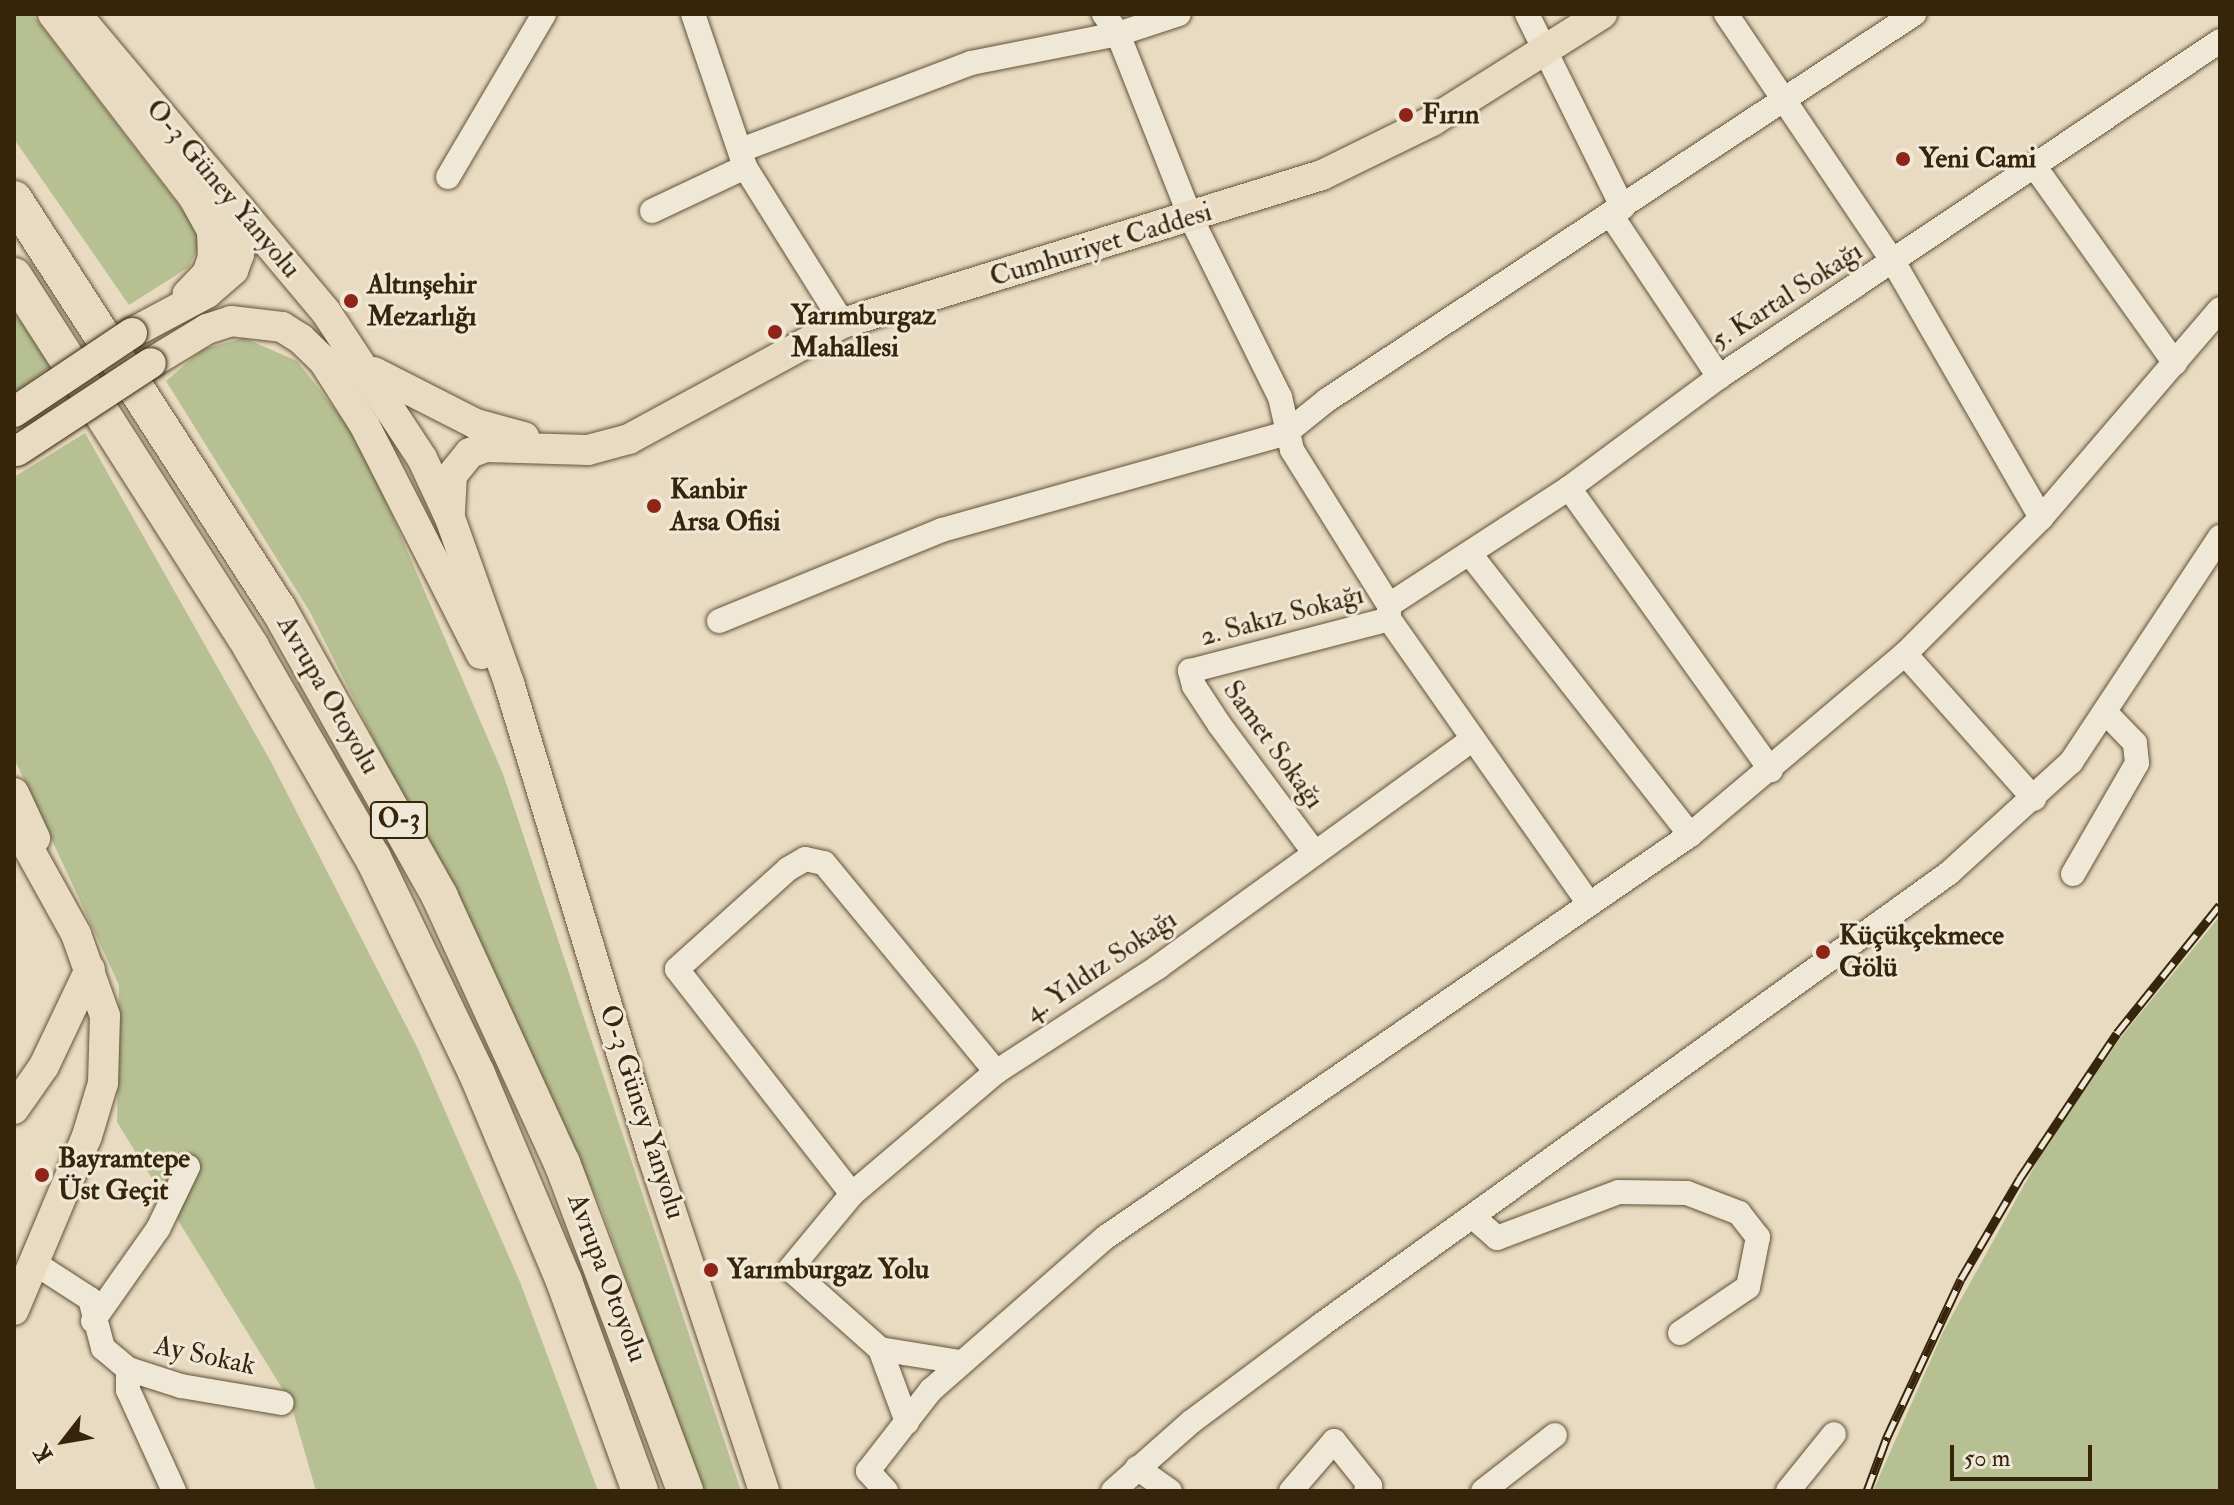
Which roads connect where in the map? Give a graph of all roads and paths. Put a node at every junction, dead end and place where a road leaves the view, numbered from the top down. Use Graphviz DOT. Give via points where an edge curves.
graph roads {
  1 [pos="53,14"];
  2 [pos="69,14"];
  3 [pos="76,14"];
  4 [pos="544,14"];
  5 [pos="693,14"];
  6 [pos="1104,14"];
  7 [pos="1179,14"];
  8 [pos="1527,14"];
  9 [pos="1602,14"];
  10 [pos="1726,14"];
  11 [pos="1914,14"];
  12 [pos="1118,34"];
  13 [pos="2220,41"];
  14 [pos="1548,52"];
  15 [pos="1784,103"];
  16 [pos="743,158"];
  17 [pos="2035,167"];
  18 [pos="448,177"];
  19 [pos="14,199"];
  20 [pos="652,211"];
  21 [pos="1617,212"];
  22 [pos="1191,218"];
  23 [pos="1894,263"];
  24 [pos="14,276"];
  25 [pos="172,309"];
  26 [pos="2220,309"];
  27 [pos="843,323"];
  28 [pos="2175,363"];
  29 [pos="367,367"];
  30 [pos="1719,377"];
  31 [pos="14,412"];
  32 [pos="1286,433"];
  33 [pos="588,450"];
  34 [pos="16,452"];
  35 [pos="1569,488"];
  36 [pos="450,518"];
  37 [pos="2041,518"];
  38 [pos="2220,537"];
  39 [pos="1470,554"];
  40 [pos="1389,612"];
  41 [pos="719,621"];
  42 [pos="1905,654"];
  43 [pos="1190,671"];
  44 [pos="2107,714"];
  45 [pos="525,732"];
  46 [pos="1470,741"];
  47 [pos="1771,770"];
  48 [pos="14,793"];
  49 [pos="2034,799"];
  50 [pos="14,822"];
  51 [pos="1690,835"];
  52 [pos="1314,852"];
  53 [pos="2073,874"];
  54 [pos="1588,902"];
  55 [pos="76,934"];
  56 [pos="90,969"];
  57 [pos="104,1042"];
  58 [pos="44,1066"];
  59 [pos="996,1072"];
  60 [pos="14,1109"];
  61 [pos="188,1167"];
  62 [pos="852,1194"];
  63 [pos="1473,1217"];
  64 [pos="36,1264"];
  65 [pos="14,1310"];
  66 [pos="93,1321"];
  67 [pos="1680,1333"];
  68 [pos="880,1349"];
  69 [pos="960,1362"];
  70 [pos="128,1369"];
  71 [pos="282,1403"];
  72 [pos="907,1422"];
  73 [pos="1834,1434"];
  74 [pos="1555,1435"];
  75 [pos="1137,1468"];
  76 [pos="174,1491"];
  77 [pos="640,1491"];
  78 [pos="685,1491"];
  79 [pos="764,1491"];
  80 [pos="886,1491"];
  81 [pos="1113,1491"];
  82 [pos="1170,1491"];
  83 [pos="1291,1491"];
  84 [pos="1366,1491"];
  85 [pos="1483,1491"];
  86 [pos="1788,1491"];
  1 -- 25 [label="main road" via="194,198 212,230 213,257 207,274"];
  2 -- 25 [label="main road" via="210,190 236,233 239,254 233,270 207,293"];
  3 -- 29 [label="main road, O-3 Güney Yanyolu"];
  4 -- 18 [label="street"];
  5 -- 16 [label="street"];
  6 -- 12 [label="street"];
  7 -- 12 [label="street"];
  8 -- 14 [label="street"];
  9 -- 14 [label="main road, Cumhuriyet Caddesi"];
  10 -- 15 [label="street"];
  11 -- 15 [label="street"];
  12 -- 16 [label="street" via="971,63"];
  12 -- 22 [label="street"];
  13 -- 17 [label="street, 5. Kartal Sokağı"];
  14 -- 21 [label="street"];
  14 -- 22 [label="main road, Cumhuriyet Caddesi" via="1432,121 1322,175"];
  15 -- 21 [label="street"];
  15 -- 23 [label="street"];
  16 -- 20 [label="street"];
  16 -- 27 [label="street"];
  17 -- 23 [label="street, 5. Kartal Sokağı"];
  17 -- 28 [label="street"];
  19 -- 78 [label="highway, Avrupa Otoyolu / O-3" via="278,608 440,897 562,1163"];
  21 -- 30 [label="street"];
  21 -- 32 [label="street" via="1327,400"];
  22 -- 27 [label="main road, Cumhuriyet Caddesi"];
  22 -- 32 [label="street" via="1280,397"];
  23 -- 30 [label="street, 5. Kartal Sokağı"];
  23 -- 37 [label="street"];
  24 -- 77 [label="highway, Avrupa Otoyolu / O-3" via="228,610 373,858 477,1074 558,1266"];
  25 -- 31 [label="main road, bridge"];
  26 -- 28 [label="street"];
  27 -- 33 [label="main road, Cumhuriyet Caddesi" via="666,421"];
  28 -- 37 [label="street"];
  29 -- 33 [label="main road" via="476,424"];
  29 -- 36 [label="main road" via="422,458"];
  30 -- 35 [label="street, 5. Kartal Sokağı"];
  32 -- 40 [label="street"];
  32 -- 41 [label="street" via="942,530"];
  33 -- 36 [label="main road, Cumhuriyet Caddesi" via="486,447 470,453 452,475"];
  34 -- 45 [label="main road, bridge" via="207,329 254,321 282,327 323,360 365,426"];
  35 -- 39 [label="street, 5. Kartal Sokağı"];
  35 -- 47 [label="street"];
  36 -- 45 [label="main road"];
  37 -- 42 [label="street"];
  38 -- 44 [label="street"];
  39 -- 40 [label="street, 5. Kartal Sokağı"];
  39 -- 51 [label="street"];
  40 -- 43 [label="street, 2. Sakız Sokağı"];
  40 -- 46 [label="street"];
  42 -- 47 [label="street"];
  42 -- 49 [label="street"];
  43 -- 52 [label="street, Samet Sokağı" via="1219,724"];
  44 -- 49 [label="street"];
  44 -- 53 [label="street" via="2135,743 2137,763"];
  45 -- 79 [label="main road, O-3 Güney Yanyolu" via="653,1157"];
  46 -- 52 [label="street, 4. Yıldız Sokağı"];
  46 -- 54 [label="street"];
  47 -- 51 [label="street"];
  48 -- 55 [label="main road"];
  49 -- 63 [label="street" via="1949,873"];
  50 -- 55 [label="main road"];
  51 -- 54 [label="street"];
  52 -- 59 [label="street, 4. Yıldız Sokağı" via="1158,967"];
  54 -- 69 [label="street" via="1106,1237"];
  55 -- 56 [label="main road"];
  56 -- 57 [label="main road" via="105,1016"];
  56 -- 58 [label="main road"];
  57 -- 58 [label="main road" via="70,1050"];
  57 -- 64 [label="main road" via="103,1083 87,1136"];
  58 -- 60 [label="main road"];
  59 -- 62 [label="street, 4. Yıldız Sokağı"];
  59 -- 62 [label="street" via="824,863 805,859 788,869 677,969"];
  61 -- 66 [label="street" via="158,1229"];
  62 -- 68 [label="street, 4. Yıldız Sokağı" via="790,1269"];
  63 -- 67 [label="street" via="1497,1238 1619,1192 1687,1193 1739,1213 1758,1237 1748,1287"];
  63 -- 75 [label="street" via="1191,1422"];
  64 -- 65 [label="main road"];
  64 -- 66 [label="street, Ay Sokak" via="90,1299"];
  66 -- 70 [label="street, Ay Sokak" via="103,1348"];
  68 -- 69 [label="street"];
  68 -- 72 [label="street"];
  69 -- 72 [label="street"];
  70 -- 71 [label="street, Ay Sokak" via="181,1386"];
  70 -- 76 [label="street" via="128,1390"];
  72 -- 80 [label="street" via="868,1471"];
  73 -- 86 [label="street"];
  74 -- 85 [label="street"];
  75 -- 81 [label="street"];
  75 -- 82 [label="street"];
  83 -- 84 [label="street" via="1334,1441 1370,1486"];
}
